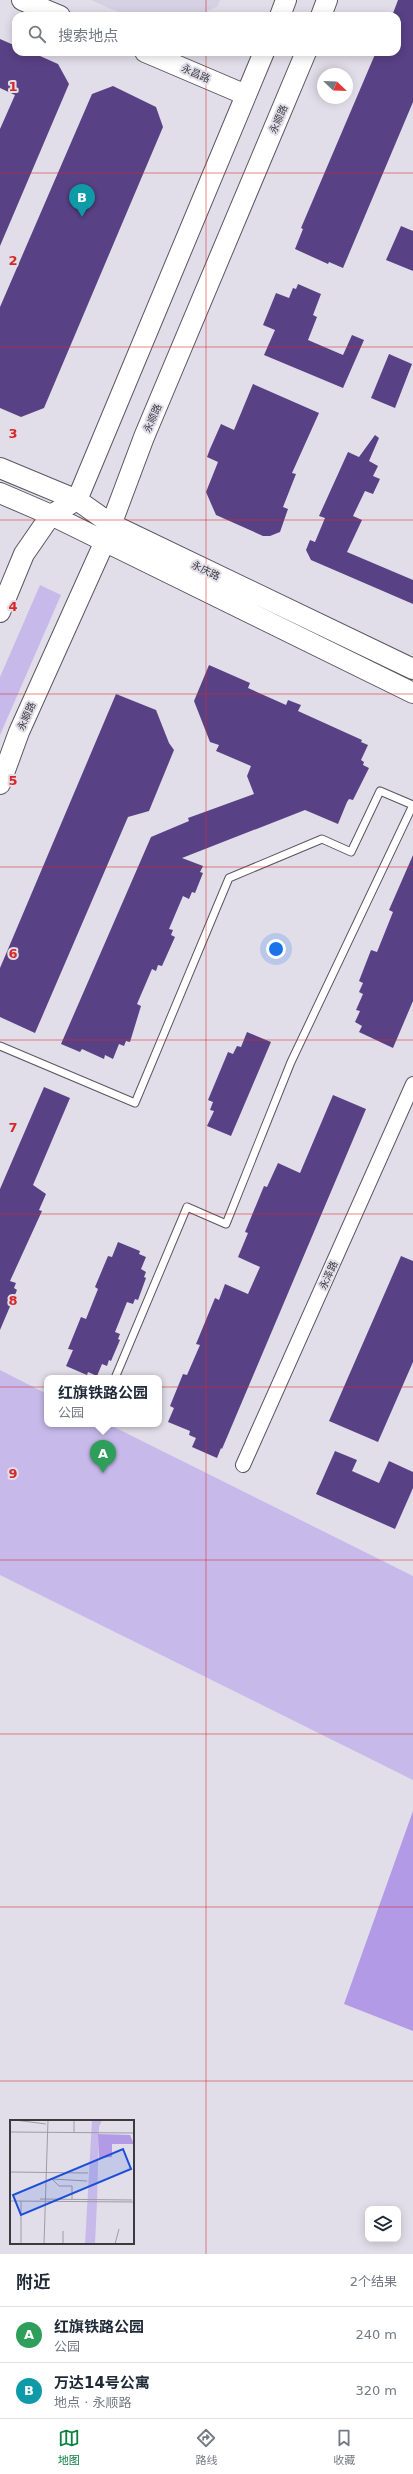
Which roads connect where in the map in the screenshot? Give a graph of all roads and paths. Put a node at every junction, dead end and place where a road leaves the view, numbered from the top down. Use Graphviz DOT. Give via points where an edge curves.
graph roads {
  1 [pos="22,0"];
  2 [pos="286,0"];
  3 [pos="327,0"];
  4 [pos="50,12"];
  5 [pos="282,12"];
  6 [pos="322,12"];
  7 [pos="154,56"];
  8 [pos="262,56"];
  9 [pos="304,56"];
  10 [pos="246,95"];
  11 [pos="0,468"];
  12 [pos="0,493"];
  13 [pos="77,500"];
  14 [pos="51,515"];
  15 [pos="108,533"];
  16 [pos="0,612"];
  17 [pos="413,669"];
  18 [pos="413,693"];
  19 [pos="0,784"];
  20 [pos="0,1046"];
  21 [pos="413,1084"];
  22 [pos="117,1375"];
  23 [pos="243,1465"];
  1 -- 4 [label="main road"];
  2 -- 5 [label="main road"];
  3 -- 6 [label="main road"];
  7 -- 10 [label="main road, 永昌路"];
  8 -- 10 [label="main road"];
  9 -- 15 [label="main road, 永顺路" via="144,437"];
  10 -- 13 [label="main road"];
  11 -- 13 [label="main road, 永庆路"];
  12 -- 14 [label="main road, 永庆路"];
  13 -- 14 [label="main road"];
  13 -- 15 [label="main road, 永庆路"];
  14 -- 15 [label="main road, 永庆路"];
  14 -- 16 [label="main road" via="24,554"];
  15 -- 17 [label="main road, 永庆路"];
  15 -- 18 [label="main road, 永庆路"];
  15 -- 19 [label="main road, 永顺路" via="19,732"];
  20 -- 22 [label="lane" via="135,1103 229,878 322,839 351,852 380,791 413,805 291,1062 226,1224 187,1207"];
  21 -- 23 [label="street, 永泽路"];
}
